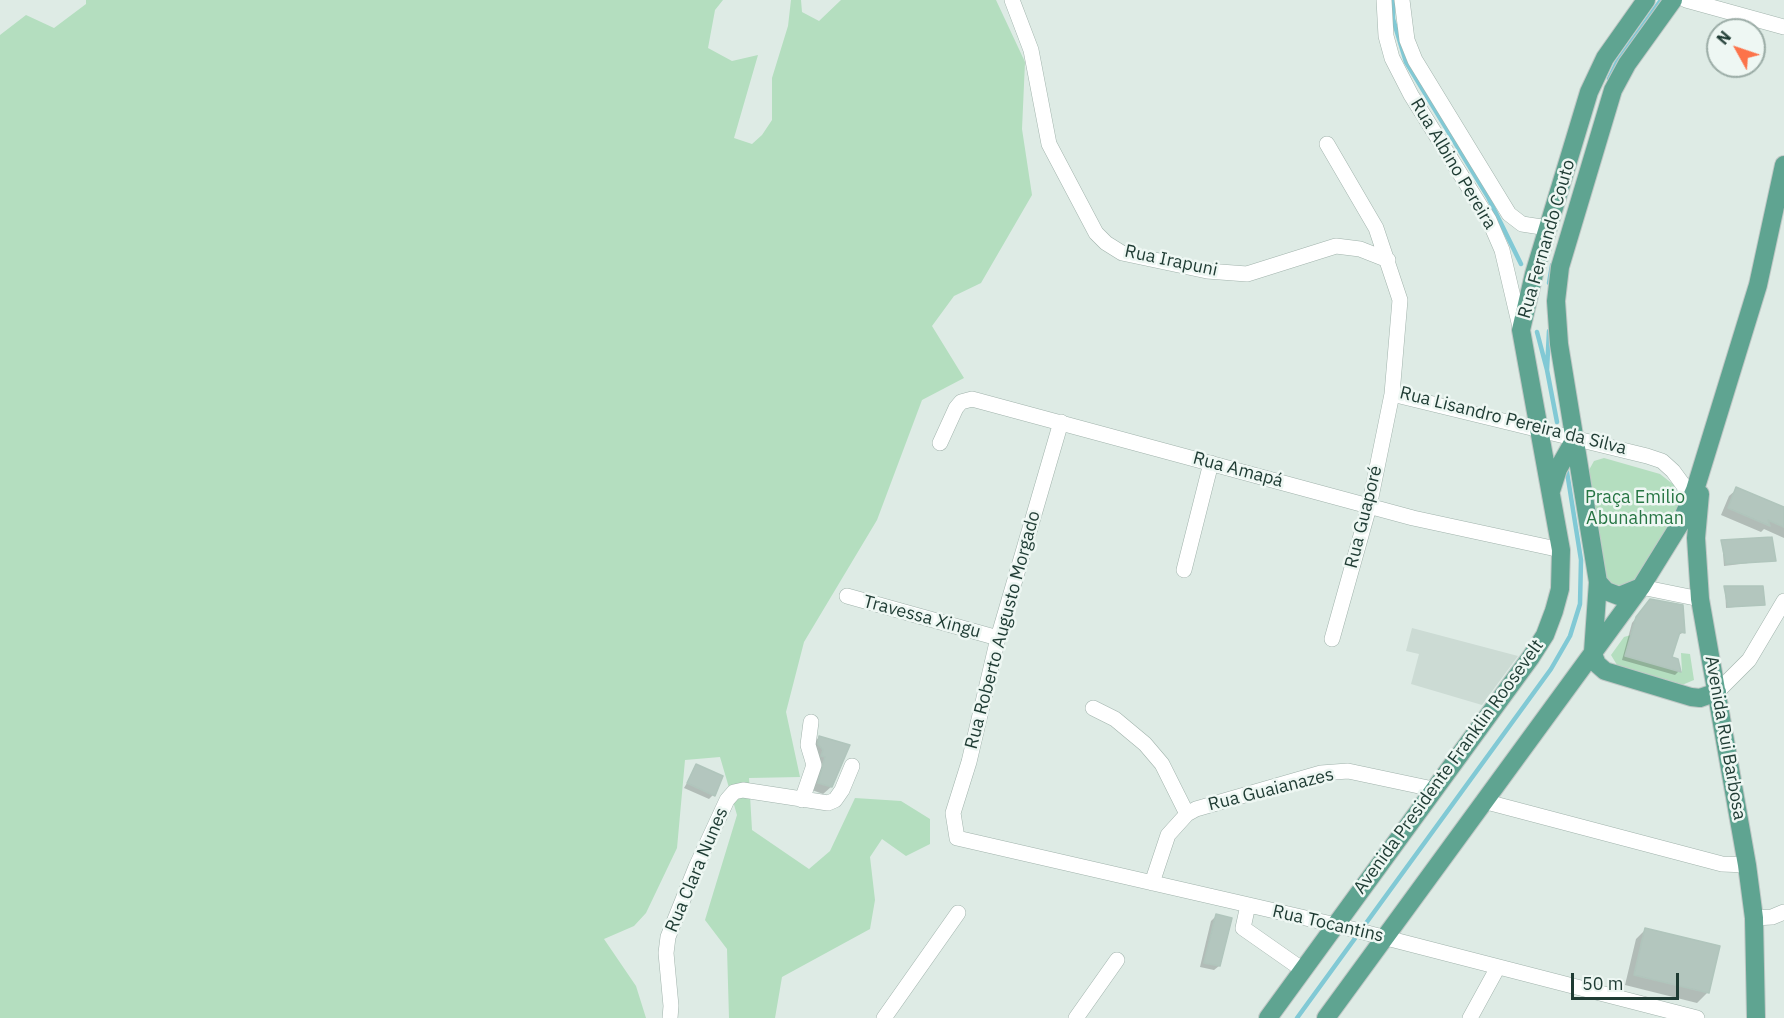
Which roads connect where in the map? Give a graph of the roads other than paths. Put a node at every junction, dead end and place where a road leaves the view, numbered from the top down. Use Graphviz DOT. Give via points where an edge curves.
graph roads {
  1 [pos="1012,0"];
  2 [pos="1384,0"];
  3 [pos="1402,0"];
  4 [pos="1646,0"];
  5 [pos="1672,0"];
  6 [pos="1686,0"];
  7 [pos="1784,27"];
  8 [pos="1327,144"];
  9 [pos="1784,165"];
  10 [pos="1548,228"];
  11 [pos="1388,260"];
  12 [pos="1521,330"];
  13 [pos="1392,394"];
  14 [pos="1061,422"];
  15 [pos="1538,428"];
  16 [pos="1575,439"];
  17 [pos="940,443"];
  18 [pos="1704,459"];
  19 [pos="1211,463"];
  20 [pos="1551,493"];
  21 [pos="1689,506"];
  22 [pos="1369,507"];
  23 [pos="1561,550"];
  24 [pos="1184,570"];
  25 [pos="1598,582"];
  26 [pos="1641,587"];
  27 [pos="847,596"];
  28 [pos="1700,599"];
  29 [pos="1784,601"];
  30 [pos="998,638"];
  31 [pos="1332,639"];
  32 [pos="1593,654"];
  33 [pos="1717,692"];
  34 [pos="1093,708"];
  35 [pos="811,722"];
  36 [pos="852,766"];
  37 [pos="1433,789"];
  38 [pos="802,800"];
  39 [pos="1483,801"];
  40 [pos="1187,813"];
  41 [pos="957,838"];
  42 [pos="1747,865"];
  43 [pos="1152,883"];
  44 [pos="1248,905"];
  45 [pos="1784,912"];
  46 [pos="958,913"];
  47 [pos="1754,918"];
  48 [pos="1344,927"];
  49 [pos="1377,935"];
  50 [pos="1117,960"];
  51 [pos="1498,966"];
  52 [pos="1303,970"];
  53 [pos="1659,1014"];
  54 [pos="670,1018"];
  55 [pos="884,1018"];
  56 [pos="1076,1018"];
  57 [pos="1268,1018"];
  58 [pos="1326,1018"];
  59 [pos="1470,1018"];
  60 [pos="1697,1018"];
  61 [pos="1756,1018"];
  1 -- 11 [label="street, Rua Irapuni" via="1031,50 1049,144 1096,233 1106,243 1139,257 1207,271 1247,274 1336,246 1360,249"];
  2 -- 12 [label="street, Rua Albino Pereira" via="1392,58 1490,220 1502,250"];
  3 -- 10 [label="street, Rua Albino Pereira" via="1407,40 1415,60 1509,214 1522,224"];
  4 -- 10 [label="main road, Rua Fernando Couto" via="1605,58 1589,92"];
  5 -- 16 [label="main road, Rua Fernando Couto" via="1613,90 1560,267 1556,301 1559,344"];
  6 -- 7 [label="street"];
  8 -- 11 [label="street, Rua Lisandro Pereira da Silva" via="1376,228"];
  9 -- 18 [label="main road, Avenida Rui Barbosa" via="1758,285"];
  10 -- 12 [label="main road, Rua Fernando Couto"];
  11 -- 13 [label="street, Rua Lisandro Pereira da Silva" via="1400,300"];
  12 -- 15 [label="main road, Rua Fernando Couto"];
  13 -- 15 [label="street, Rua Lisandro Pereira da Silva"];
  13 -- 22 [label="street, Rua Guaporé"];
  14 -- 17 [label="street, Rua Amapá" via="965,400 956,408"];
  14 -- 19 [label="street, Rua Amapá"];
  14 -- 30 [label="street, Rua Roberto Augusto Morgado"];
  15 -- 16 [label="street, Rua Lisandro Pereira da Silva"];
  15 -- 20 [label="main road, Rua Fernando Couto"];
  16 -- 20 [label="main road" via="1558,469"];
  16 -- 21 [label="street, Rua Lisandro Pereira da Silva" via="1662,461 1684,486"];
  16 -- 25 [label="main road"];
  18 -- 21 [label="main road, Avenida Rui Barbosa"];
  18 -- 28 [label="main road, Avenida Rui Barbosa" via="1696,530"];
  19 -- 22 [label="street, Rua Amapá"];
  19 -- 24 [label="street"];
  20 -- 23 [label="main road, Avenida Presidente Franklin Roosevelt"];
  21 -- 26 [label="main road, Avenida Rui Barbosa"];
  22 -- 23 [label="street, Rua Amapá"];
  22 -- 31 [label="street, Rua Guaporé"];
  23 -- 37 [label="main road, Avenida Presidente Franklin Roosevelt" via="1560,590 1545,635"];
  25 -- 26 [label="main road" via="1606,591 1619,596"];
  25 -- 32 [label="main road"];
  26 -- 28 [label="street"];
  26 -- 32 [label="main road"];
  27 -- 30 [label="street, Travessa Xingu"];
  28 -- 33 [label="main road, Avenida Rui Barbosa"];
  29 -- 33 [label="street" via="1749,660"];
  30 -- 41 [label="street, Rua Roberto Augusto Morgado" via="953,813"];
  32 -- 33 [label="main road" via="1605,671 1691,697"];
  32 -- 39 [label="main road"];
  33 -- 42 [label="main road, Avenida Rui Barbosa"];
  34 -- 40 [label="street" via="1115,718 1145,744 1162,764"];
  35 -- 38 [label="street" via="808,745 814,765"];
  36 -- 38 [label="street, Rua Clara Nunes" via="835,800"];
  37 -- 40 [label="street, Rua Guaianazes" via="1348,771 1321,773"];
  37 -- 48 [label="main road, Avenida Presidente Franklin Roosevelt"];
  38 -- 54 [label="street, Rua Clara Nunes" via="743,790 734,792 727,800 668,937"];
  39 -- 42 [label="street" via="1722,864"];
  39 -- 49 [label="main road"];
  40 -- 43 [label="street, Rua Guaianazes" via="1168,835"];
  41 -- 43 [label="street, Rua Tocantins"];
  42 -- 47 [label="main road, Avenida Rui Barbosa"];
  43 -- 44 [label="street, Rua Tocantins"];
  44 -- 48 [label="street, Rua Tocantins"];
  44 -- 52 [label="street" via="1243,928"];
  45 -- 47 [label="street"];
  46 -- 55 [label="street"];
  47 -- 61 [label="main road, Avenida Rui Barbosa"];
  48 -- 49 [label="street, Rua Tocantins"];
  48 -- 52 [label="main road, Avenida Presidente Franklin Roosevelt"];
  49 -- 51 [label="street, Rua Tocantins"];
  49 -- 58 [label="main road"];
  50 -- 56 [label="street"];
  51 -- 53 [label="street, Rua Tocantins"];
  51 -- 59 [label="street"];
  52 -- 57 [label="main road, Avenida Presidente Franklin Roosevelt"];
  53 -- 60 [label="street, Rua Tocantins"];
}
